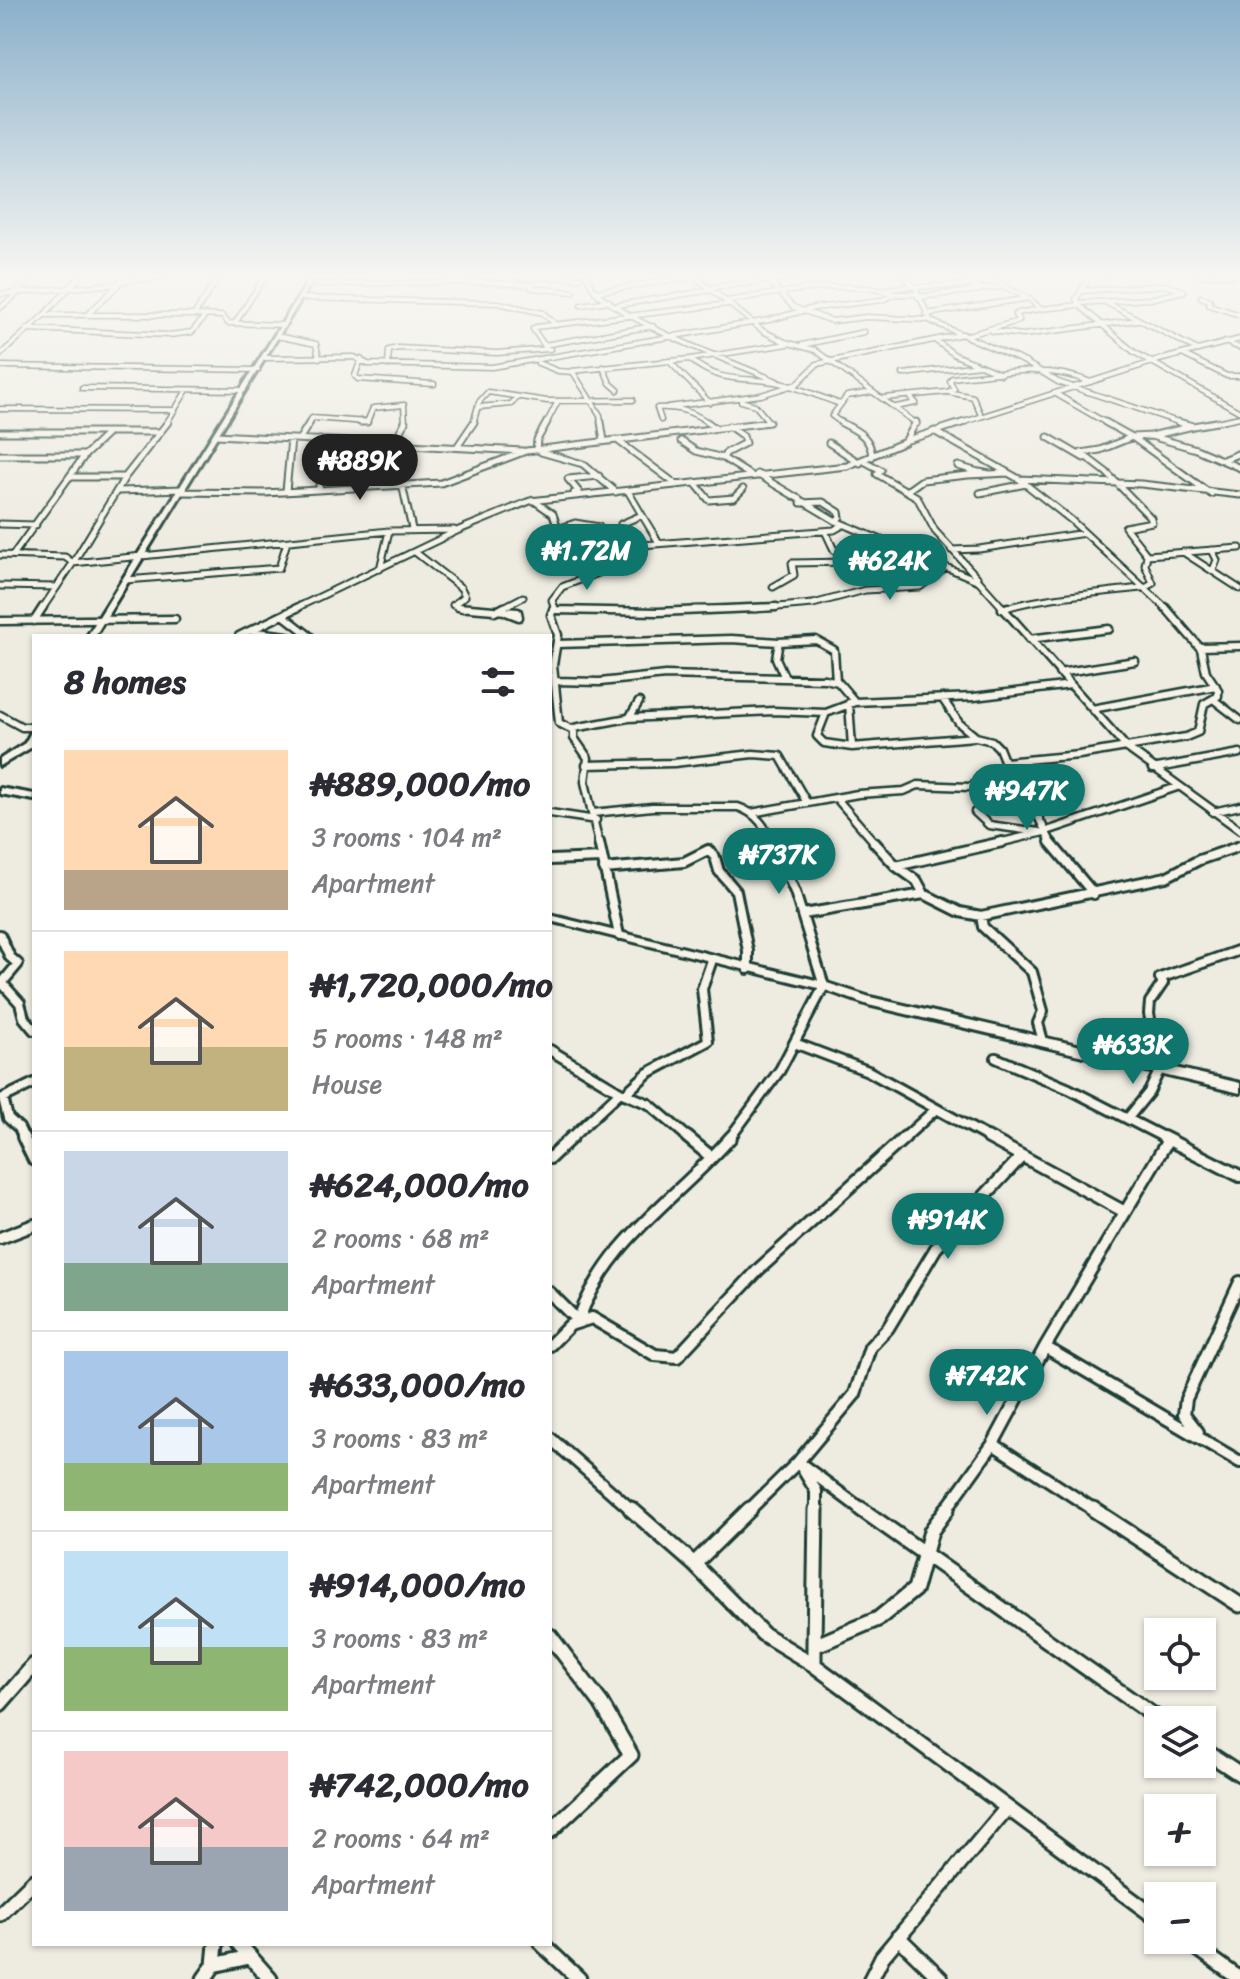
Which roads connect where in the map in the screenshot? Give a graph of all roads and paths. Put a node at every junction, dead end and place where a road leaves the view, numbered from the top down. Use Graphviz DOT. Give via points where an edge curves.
graph roads {
  1 [pos="87,367"];
  2 [pos="260,367"];
  3 [pos="358,367"];
  4 [pos="552,367"];
  5 [pos="600,367"];
  6 [pos="603,367"];
  7 [pos="675,367"];
  8 [pos="700,367"];
  9 [pos="743,367"];
  10 [pos="814,367"];
  11 [pos="837,367"];
  12 [pos="960,367"];
  13 [pos="985,367"];
  14 [pos="1032,367"];
  15 [pos="1135,367"];
  16 [pos="1160,367"];
  17 [pos="1210,367"];
  18 [pos="258,370"];
  19 [pos="1037,370"];
  20 [pos="572,371"];
  21 [pos="903,374"];
  22 [pos="1001,374"];
  23 [pos="1240,376"];
  24 [pos="1092,382"];
  25 [pos="779,383"];
  26 [pos="434,384"];
  27 [pos="788,387"];
  28 [pos="82,388"];
  29 [pos="1074,388"];
  30 [pos="187,390"];
  31 [pos="244,390"];
  32 [pos="618,390"];
  33 [pos="874,392"];
  34 [pos="947,392"];
  35 [pos="1056,394"];
  36 [pos="517,398"];
  37 [pos="884,398"];
  38 [pos="910,398"];
  39 [pos="633,400"];
  40 [pos="738,400"];
  41 [pos="558,401"];
  42 [pos="589,401"];
  43 [pos="710,403"];
  44 [pos="840,404"];
  45 [pos="479,407"];
  46 [pos="668,407"];
  47 [pos="896,407"];
  48 [pos="0,409"];
  49 [pos="175,410"];
  50 [pos="981,415"];
  51 [pos="1240,415"];
  52 [pos="661,420"];
  53 [pos="729,426"];
  54 [pos="1193,426"];
  55 [pos="715,428"];
  56 [pos="934,431"];
  57 [pos="0,432"];
  58 [pos="160,432"];
  59 [pos="108,433"];
  60 [pos="216,435"];
  61 [pos="1151,436"];
  62 [pos="1048,437"];
  63 [pos="1132,437"];
  64 [pos="300,438"];
  65 [pos="291,439"];
  66 [pos="320,440"];
  67 [pos="620,440"];
  68 [pos="604,441"];
  69 [pos="681,441"];
  70 [pos="905,442"];
  71 [pos="829,443"];
  72 [pos="393,444"];
  73 [pos="457,447"];
  74 [pos="531,450"];
  75 [pos="1240,453"];
  76 [pos="0,455"];
  77 [pos="85,455"];
  78 [pos="872,457"];
  79 [pos="723,458"];
  80 [pos="1085,458"];
  81 [pos="1225,459"];
  82 [pos="862,462"];
  83 [pos="958,466"];
  84 [pos="1240,468"];
  85 [pos="979,472"];
  86 [pos="1009,473"];
  87 [pos="991,474"];
  88 [pos="754,475"];
  89 [pos="968,475"];
  90 [pos="599,476"];
  91 [pos="72,477"];
  92 [pos="125,477"];
  93 [pos="1019,479"];
  94 [pos="695,483"];
  95 [pos="1115,483"];
  96 [pos="401,484"];
  97 [pos="1026,484"];
  98 [pos="677,485"];
  99 [pos="743,489"];
  100 [pos="319,490"];
  101 [pos="908,490"];
  102 [pos="119,491"];
  103 [pos="182,491"];
  104 [pos="286,491"];
  105 [pos="628,491"];
  106 [pos="616,492"];
  107 [pos="980,493"];
  108 [pos="1211,494"];
  109 [pos="1240,495"];
  110 [pos="549,498"];
  111 [pos="533,500"];
  112 [pos="801,503"];
  113 [pos="642,515"];
  114 [pos="836,521"];
  115 [pos="0,524"];
  116 [pos="621,524"];
  117 [pos="36,525"];
  118 [pos="843,525"];
  119 [pos="599,527"];
  120 [pos="412,529"];
  121 [pos="459,530"];
  122 [pos="389,531"];
  123 [pos="825,531"];
  124 [pos="1085,533"];
  125 [pos="287,542"];
  126 [pos="659,543"];
  127 [pos="899,548"];
  128 [pos="1240,548"];
  129 [pos="591,549"];
  130 [pos="834,550"];
  131 [pos="951,550"];
  132 [pos="1212,550"];
  133 [pos="1194,551"];
  134 [pos="415,552"];
  135 [pos="1183,552"];
  136 [pos="0,555"];
  137 [pos="13,555"];
  138 [pos="1147,555"];
  139 [pos="142,556"];
  140 [pos="1192,559"];
  141 [pos="73,563"];
  142 [pos="946,567"];
  143 [pos="380,569"];
  144 [pos="606,570"];
  145 [pos="1213,570"];
  146 [pos="126,580"];
  147 [pos="979,581"];
  148 [pos="1240,581"];
  149 [pos="1231,582"];
  150 [pos="0,586"];
  151 [pos="57,587"];
  152 [pos="773,587"];
  153 [pos="1141,588"];
  154 [pos="1240,589"];
  155 [pos="523,597"];
  156 [pos="1002,609"];
  157 [pos="555,610"];
  158 [pos="494,612"];
  159 [pos="506,612"];
  160 [pos="283,615"];
  161 [pos="175,619"];
  162 [pos="101,620"];
  163 [pos="0,621"];
  164 [pos="34,621"];
  165 [pos="1109,629"];
  166 [pos="249,631"];
  167 [pos="92,634"];
  168 [pos="243,634"];
  169 [pos="272,634"];
  170 [pos="307,634"];
  171 [pos="1029,639"];
  172 [pos="779,642"];
  173 [pos="558,644"];
  174 [pos="1240,646"];
  175 [pos="1200,647"];
  176 [pos="1135,661"];
  177 [pos="1059,673"];
  178 [pos="785,678"];
  179 [pos="555,681"];
  180 [pos="836,681"];
  181 [pos="1071,685"];
  182 [pos="1216,686"];
  183 [pos="553,690"];
  184 [pos="942,698"];
  185 [pos="1213,699"];
  186 [pos="639,702"];
  187 [pos="852,703"];
  188 [pos="1092,709"];
  189 [pos="826,713"];
  190 [pos="0,715"];
  191 [pos="628,718"];
  192 [pos="1240,720"];
  193 [pos="32,727"];
  194 [pos="573,730"];
  195 [pos="976,737"];
  196 [pos="31,744"];
  197 [pos="852,747"];
  198 [pos="1127,748"];
  199 [pos="1240,753"];
  200 [pos="1005,762"];
  201 [pos="0,763"];
  202 [pos="586,765"];
  203 [pos="1152,769"];
  204 [pos="1009,771"];
  205 [pos="1177,787"];
  206 [pos="0,791"];
  207 [pos="32,795"];
  208 [pos="837,799"];
  209 [pos="807,803"];
  210 [pos="1240,806"];
  211 [pos="975,812"];
  212 [pos="1213,812"];
  213 [pos="552,813"];
  214 [pos="751,813"];
  215 [pos="594,817"];
  216 [pos="1240,830"];
  217 [pos="1044,832"];
  218 [pos="1240,846"];
  219 [pos="601,858"];
  220 [pos="552,860"];
  221 [pos="896,866"];
  222 [pos="604,869"];
  223 [pos="924,894"];
  224 [pos="1094,894"];
  225 [pos="803,914"];
  226 [pos="981,916"];
  227 [pos="552,918"];
  228 [pos="0,935"];
  229 [pos="619,935"];
  230 [pos="1240,950"];
  231 [pos="712,960"];
  232 [pos="748,969"];
  233 [pos="824,986"];
  234 [pos="32,1028"];
  235 [pos="1043,1041"];
  236 [pos="797,1044"];
  237 [pos="552,1051"];
  238 [pos="996,1058"];
  239 [pos="1160,1069"];
  240 [pos="32,1084"];
  241 [pos="1240,1088"];
  242 [pos="623,1093"];
  243 [pos="936,1109"];
  244 [pos="1128,1118"];
  245 [pos="1168,1140"];
  246 [pos="32,1156"];
  247 [pos="552,1156"];
  248 [pos="710,1156"];
  249 [pos="1022,1156"];
  250 [pos="1240,1176"];
  251 [pos="1125,1212"];
  252 [pos="32,1226"];
  253 [pos="0,1238"];
  254 [pos="1240,1282"];
  255 [pos="552,1295"];
  256 [pos="578,1321"];
  257 [pos="552,1343"];
  258 [pos="1045,1347"];
  259 [pos="1203,1439"];
  260 [pos="552,1440"];
  261 [pos="993,1444"];
  262 [pos="798,1462"];
  263 [pos="1240,1462"];
  264 [pos="923,1555"];
  265 [pos="694,1564"];
  266 [pos="1240,1605"];
  267 [pos="552,1639"];
  268 [pos="814,1646"];
  269 [pos="814,1665"];
  270 [pos="32,1667"];
  271 [pos="0,1704"];
  272 [pos="1144,1709"];
  273 [pos="1216,1758"];
  274 [pos="1240,1774"];
  275 [pos="1006,1809"];
  276 [pos="552,1829"];
  277 [pos="32,1883"];
  278 [pos="1144,1909"];
  279 [pos="0,1914"];
  280 [pos="898,1937"];
  281 [pos="216,1946"];
  282 [pos="241,1946"];
  283 [pos="544,1946"];
  284 [pos="1205,1954"];
  285 [pos="249,1957"];
  286 [pos="214,1965"];
  287 [pos="204,1979"];
  288 [pos="270,1979"];
  289 [pos="579,1979"];
  290 [pos="871,1979"];
  291 [pos="941,1979"];
  292 [pos="1240,1979"];
  1 -- 18 [label="street"];
  2 -- 18 [label="street"];
  3 -- 26 [label="street" via="358,379"];
  4 -- 20 [label="street"];
  5 -- 20 [label="street"];
  6 -- 32 [label="street"];
  7 -- 43 [label="street"];
  8 -- 25 [label="street" via="736,381"];
  9 -- 25 [label="street"];
  10 -- 27 [label="street"];
  11 -- 33 [label="street"];
  12 -- 21 [label="street"];
  13 -- 22 [label="street"];
  14 -- 19 [label="street"];
  15 -- 24 [label="street"];
  16 -- 51 [label="street"];
  17 -- 23 [label="street"];
  18 -- 31 [label="street"];
  19 -- 22 [label="street"];
  19 -- 24 [label="street" via="1059,370"];
  19 -- 29 [label="street"];
  20 -- 42 [label="street"];
  22 -- 34 [label="street" via="952,378 954,389"];
  24 -- 29 [label="street"];
  25 -- 27 [label="street"];
  27 -- 40 [label="street"];
  27 -- 44 [label="street"];
  28 -- 30 [label="street"];
  29 -- 35 [label="street"];
  29 -- 54 [label="street"];
  30 -- 31 [label="street"];
  30 -- 49 [label="street"];
  31 -- 60 [label="street"];
  33 -- 37 [label="street"];
  33 -- 44 [label="street" via="847,396"];
  34 -- 38 [label="street"];
  34 -- 50 [label="street" via="973,397"];
  35 -- 50 [label="street"];
  35 -- 63 [label="street"];
  36 -- 41 [label="street"];
  36 -- 45 [label="street" via="504,406"];
  36 -- 45 [label="street" via="488,392"];
  37 -- 38 [label="street"];
  37 -- 47 [label="street"];
  38 -- 47 [label="street" via="916,403"];
  39 -- 42 [label="street"];
  40 -- 43 [label="street"];
  40 -- 53 [label="street" via="755,405 769,422"];
  41 -- 42 [label="street"];
  41 -- 74 [label="street"];
  42 -- 68 [label="street" via="600,415"];
  43 -- 46 [label="street"];
  44 -- 78 [label="street" via="832,416 866,436 873,445"];
  45 -- 73 [label="street"];
  46 -- 52 [label="street" via="655,410"];
  46 -- 55 [label="street" via="702,415"];
  47 -- 70 [label="street" via="917,423"];
  48 -- 49 [label="street"];
  49 -- 58 [label="street"];
  50 -- 56 [label="street"];
  51 -- 54 [label="street"];
  53 -- 55 [label="street"];
  53 -- 79 [label="street" via="745,443"];
  54 -- 61 [label="street"];
  55 -- 67 [label="street"];
  56 -- 70 [label="street"];
  56 -- 86 [label="street"];
  57 -- 59 [label="street"];
  58 -- 59 [label="street"];
  58 -- 92 [label="street"];
  59 -- 77 [label="street"];
  60 -- 65 [label="street"];
  60 -- 103 [label="street"];
  61 -- 63 [label="street"];
  61 -- 81 [label="street"];
  62 -- 80 [label="street"];
  63 -- 80 [label="street" via="1081,453"];
  63 -- 108 [label="street"];
  64 -- 65 [label="street"];
  64 -- 66 [label="street"];
  64 -- 72 [label="street" via="312,418 367,422 373,408 404,405 405,423"];
  65 -- 104 [label="street"];
  66 -- 72 [label="street"];
  66 -- 100 [label="street"];
  67 -- 68 [label="street"];
  67 -- 98 [label="street"];
  68 -- 74 [label="street"];
  69 -- 79 [label="street"];
  70 -- 78 [label="street"];
  71 -- 82 [label="street"];
  72 -- 73 [label="street"];
  72 -- 96 [label="street"];
  73 -- 74 [label="street"];
  74 -- 90 [label="street" via="573,458"];
  74 -- 96 [label="street" via="441,483"];
  75 -- 81 [label="street"];
  76 -- 77 [label="street"];
  77 -- 91 [label="street"];
  78 -- 82 [label="street"];
  79 -- 88 [label="street"];
  80 -- 95 [label="street"];
  81 -- 84 [label="street"];
  82 -- 88 [label="street"];
  82 -- 101 [label="street"];
  83 -- 85 [label="street"];
  85 -- 87 [label="street"];
  85 -- 89 [label="street"];
  86 -- 87 [label="street"];
  86 -- 93 [label="street"];
  87 -- 89 [label="street"];
  88 -- 94 [label="street"];
  88 -- 112 [label="street"];
  89 -- 101 [label="street" via="925,479"];
  90 -- 106 [label="street"];
  90 -- 110 [label="street" via="568,479 579,492"];
  91 -- 92 [label="street"];
  91 -- 117 [label="street"];
  92 -- 102 [label="street"];
  93 -- 95 [label="street"];
  93 -- 97 [label="street"];
  94 -- 98 [label="street"];
  94 -- 99 [label="street" via="709,500 734,498"];
  95 -- 108 [label="street"];
  95 -- 138 [label="street" via="1151,518 1147,524 1125,527"];
  96 -- 100 [label="street"];
  96 -- 120 [label="street"];
  97 -- 107 [label="street"];
  97 -- 124 [label="street"];
  98 -- 105 [label="street"];
  100 -- 104 [label="street"];
  101 -- 131 [label="street"];
  102 -- 103 [label="street"];
  102 -- 141 [label="street"];
  103 -- 104 [label="street"];
  103 -- 139 [label="street"];
  105 -- 106 [label="street"];
  105 -- 113 [label="street"];
  106 -- 110 [label="street"];
  108 -- 109 [label="street"];
  110 -- 111 [label="street"];
  111 -- 119 [label="street" via="553,514 558,529 575,523"];
  111 -- 121 [label="street"];
  112 -- 114 [label="street"];
  112 -- 114 [label="street" via="823,502 839,512"];
  113 -- 116 [label="street"];
  113 -- 126 [label="street"];
  114 -- 118 [label="street"];
  115 -- 117 [label="street"];
  117 -- 137 [label="street"];
  118 -- 123 [label="street"];
  118 -- 127 [label="street"];
  120 -- 121 [label="street"];
  120 -- 122 [label="street"];
  121 -- 134 [label="street"];
  122 -- 125 [label="street"];
  122 -- 143 [label="street"];
  123 -- 126 [label="street"];
  123 -- 130 [label="street"];
  124 -- 131 [label="street"];
  124 -- 153 [label="street"];
  125 -- 139 [label="street"];
  125 -- 146 [label="street" via="279,568"];
  126 -- 129 [label="street"];
  127 -- 130 [label="street" via="863,562"];
  127 -- 142 [label="street"];
  128 -- 132 [label="street"];
  130 -- 152 [label="street" via="850,562 792,563 794,575"];
  131 -- 147 [label="street"];
  132 -- 133 [label="street"];
  132 -- 145 [label="street" via="1217,560"];
  133 -- 135 [label="street"];
  133 -- 140 [label="street"];
  134 -- 143 [label="street"];
  134 -- 158 [label="street" via="461,588 465,596 453,605"];
  135 -- 138 [label="street"];
  135 -- 140 [label="street"];
  136 -- 137 [label="street"];
  137 -- 141 [label="street" via="65,557"];
  138 -- 153 [label="street" via="1145,565 1154,579"];
  139 -- 141 [label="street"];
  139 -- 146 [label="street"];
  140 -- 145 [label="street"];
  141 -- 151 [label="street"];
  142 -- 147 [label="street"];
  142 -- 157 [label="street" via="920,587 865,590 813,604 735,611"];
  143 -- 160 [label="street"];
  144 -- 157 [label="street" via="562,587 552,600"];
  145 -- 149 [label="street"];
  146 -- 162 [label="street"];
  147 -- 156 [label="street"];
  148 -- 149 [label="street"];
  149 -- 154 [label="street"];
  150 -- 151 [label="street"];
  151 -- 164 [label="street"];
  153 -- 156 [label="street" via="1040,598"];
  153 -- 175 [label="street" via="1180,621"];
  155 -- 158 [label="street"];
  156 -- 171 [label="street"];
  157 -- 173 [label="street" via="551,615"];
  158 -- 159 [label="street"];
  160 -- 166 [label="street"];
  160 -- 170 [label="street"];
  161 -- 162 [label="street"];
  162 -- 164 [label="street"];
  162 -- 167 [label="street"];
  163 -- 164 [label="street"];
  165 -- 171 [label="street"];
  166 -- 168 [label="street"];
  166 -- 169 [label="street"];
  171 -- 177 [label="street"];
  172 -- 173 [label="street"];
  172 -- 178 [label="street" via="776,658"];
  172 -- 180 [label="street" via="816,640 829,646 834,650"];
  173 -- 179 [label="street"];
  174 -- 175 [label="street"];
  175 -- 182 [label="street"];
  176 -- 177 [label="street"];
  177 -- 181 [label="street"];
  178 -- 179 [label="street" via="664,675"];
  178 -- 180 [label="street"];
  179 -- 183 [label="street"];
  180 -- 187 [label="street"];
  181 -- 184 [label="street"];
  181 -- 188 [label="street"];
  182 -- 185 [label="street" via="1218,696"];
  182 -- 188 [label="street"];
  183 -- 194 [label="street" via="559,723"];
  184 -- 187 [label="street"];
  184 -- 195 [label="street"];
  185 -- 192 [label="street"];
  185 -- 198 [label="street" via="1204,704 1198,732"];
  186 -- 191 [label="street"];
  187 -- 189 [label="street"];
  187 -- 197 [label="street"];
  188 -- 198 [label="street"];
  189 -- 191 [label="street"];
  189 -- 197 [label="street" via="817,736 824,743"];
  190 -- 193 [label="street"];
  191 -- 194 [label="street"];
  194 -- 202 [label="street" via="587,754"];
  195 -- 197 [label="street"];
  195 -- 200 [label="street" via="995,743"];
  196 -- 201 [label="street"];
  198 -- 200 [label="street"];
  198 -- 203 [label="street"];
  199 -- 203 [label="street"];
  200 -- 204 [label="street"];
  202 -- 209 [label="street" via="765,753 780,756"];
  202 -- 215 [label="street" via="583,779"];
  203 -- 205 [label="street"];
  204 -- 208 [label="street" via="969,787 918,785"];
  204 -- 217 [label="street"];
  205 -- 212 [label="street"];
  205 -- 217 [label="street"];
  206 -- 207 [label="street"];
  208 -- 209 [label="street"];
  208 -- 221 [label="street"];
  209 -- 214 [label="street"];
  210 -- 212 [label="street"];
  211 -- 217 [label="street" via="989,825"];
  212 -- 216 [label="street"];
  213 -- 215 [label="street"];
  214 -- 215 [label="street" via="729,805 642,808"];
  214 -- 225 [label="street" via="763,821"];
  215 -- 219 [label="street"];
  217 -- 221 [label="street"];
  217 -- 224 [label="street"];
  218 -- 224 [label="street" via="1166,877"];
  219 -- 220 [label="street"];
  219 -- 222 [label="street"];
  221 -- 223 [label="street" via="917,881"];
  222 -- 229 [label="street" via="616,901"];
  222 -- 232 [label="street" via="684,862 708,850 736,891"];
  223 -- 225 [label="street"];
  223 -- 226 [label="street"];
  224 -- 226 [label="street"];
  225 -- 233 [label="street"];
  226 -- 235 [label="street" via="983,927 1032,972 1043,1011 1038,1023"];
  227 -- 229 [label="street"];
  228 -- 234 [label="street" via="18,964 2,983"];
  229 -- 231 [label="street"];
  230 -- 239 [label="street" via="1160,978 1163,983 1150,1002 1149,1014"];
  231 -- 232 [label="street"];
  231 -- 242 [label="street" via="700,990 708,1041 648,1073"];
  232 -- 233 [label="street"];
  233 -- 235 [label="street"];
  233 -- 236 [label="street"];
  235 -- 239 [label="street"];
  236 -- 243 [label="street" via="868,1071"];
  236 -- 248 [label="street" via="770,1086"];
  237 -- 242 [label="street"];
  238 -- 244 [label="street"];
  239 -- 241 [label="street"];
  239 -- 244 [label="street"];
  240 -- 246 [label="street" via="3,1098 8,1118"];
  242 -- 247 [label="street"];
  242 -- 248 [label="street" via="649,1104"];
  243 -- 249 [label="street"];
  243 -- 256 [label="street" via="759,1269 677,1357 654,1353 601,1320"];
  244 -- 245 [label="street"];
  245 -- 250 [label="street"];
  245 -- 251 [label="street"];
  248 -- 256 [label="street" via="598,1274"];
  249 -- 251 [label="street"];
  249 -- 262 [label="street" via="936,1248 888,1328 870,1347 855,1394"];
  251 -- 258 [label="street"];
  252 -- 253 [label="street"];
  254 -- 259 [label="street" via="1186,1399 1184,1414"];
  255 -- 256 [label="street"];
  256 -- 257 [label="street"];
  258 -- 259 [label="street"];
  258 -- 261 [label="street"];
  259 -- 263 [label="street"];
  260 -- 265 [label="street"];
  261 -- 264 [label="street" via="931,1531"];
  261 -- 266 [label="street"];
  262 -- 264 [label="street"];
  262 -- 265 [label="street"];
  262 -- 268 [label="street" via="816,1491"];
  264 -- 268 [label="street" via="915,1589 903,1601 878,1619"];
  264 -- 272 [label="street"];
  265 -- 269 [label="street" via="763,1634"];
  267 -- 276 [label="street" via="601,1703 631,1755"];
  268 -- 269 [label="street"];
  269 -- 275 [label="street"];
  270 -- 271 [label="street"];
  273 -- 274 [label="street"];
  275 -- 278 [label="street"];
  275 -- 280 [label="street"];
  277 -- 279 [label="street"];
  280 -- 290 [label="street"];
  280 -- 291 [label="street"];
  281 -- 286 [label="street"];
  282 -- 285 [label="street"];
  283 -- 289 [label="street"];
  284 -- 292 [label="street"];
  285 -- 286 [label="street"];
  285 -- 288 [label="street"];
  286 -- 287 [label="street"];
}
